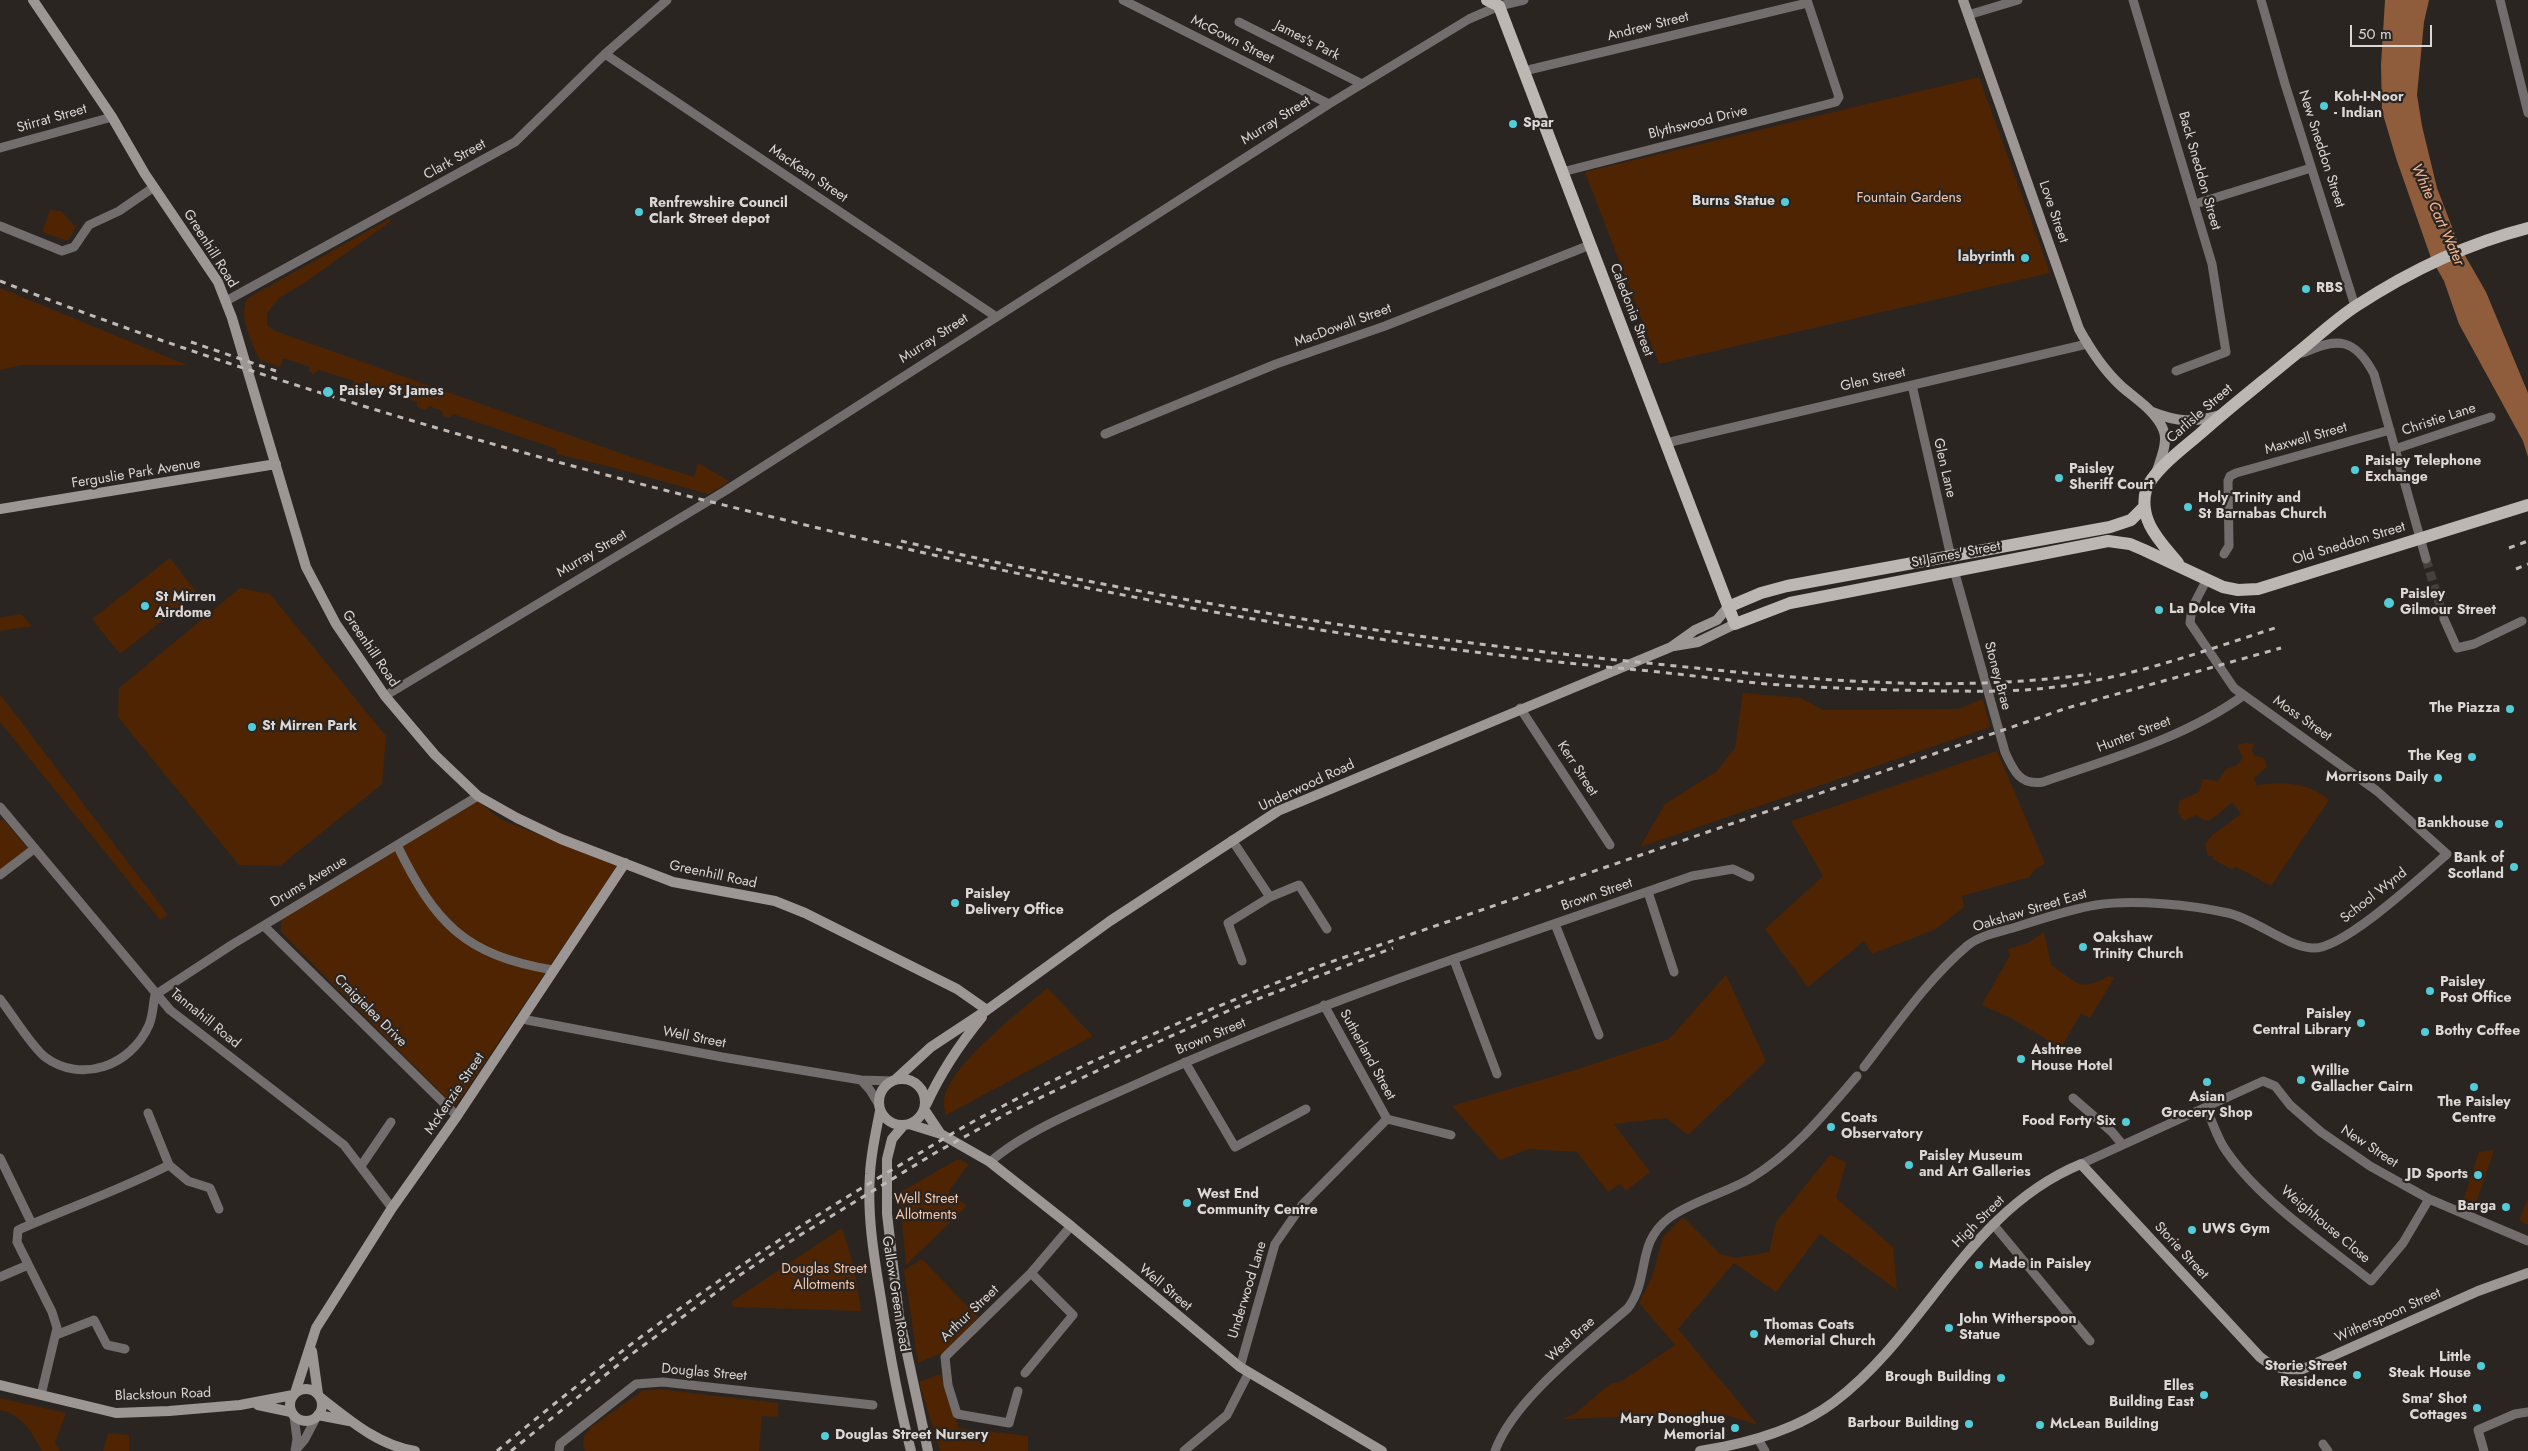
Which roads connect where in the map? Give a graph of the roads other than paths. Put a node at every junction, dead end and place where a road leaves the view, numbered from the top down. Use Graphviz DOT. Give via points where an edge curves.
graph roads {
  1 [pos="33,0"];
  2 [pos="667,0"];
  3 [pos="1123,0"];
  4 [pos="1487,0"];
  5 [pos="1524,0"];
  6 [pos="1963,0"];
  7 [pos="2018,0"];
  8 [pos="2133,0"];
  9 [pos="2261,0"];
  10 [pos="2500,0"];
  11 [pos="1807,1"];
  12 [pos="1499,6"];
  13 [pos="1968,15"];
  14 [pos="1240,22"];
  15 [pos="605,54"];
  16 [pos="1524,71"];
  17 [pos="1362,84"];
  18 [pos="1329,104"];
  19 [pos="2528,111"];
  20 [pos="112,117"];
  21 [pos="0,148"];
  22 [pos="2311,168"];
  23 [pos="1562,172"];
  24 [pos="154,187"];
  25 [pos="2195,204"];
  26 [pos="0,226"];
  27 [pos="2528,228"];
  28 [pos="1590,245"];
  29 [pos="226,301"];
  30 [pos="2356,306"];
  31 [pos="995,316"];
  32 [pos="2087,344"];
  33 [pos="2293,357"];
  34 [pos="2176,371"];
  35 [pos="1912,385"];
  36 [pos="2151,412"];
  37 [pos="2221,415"];
  38 [pos="2491,417"];
  39 [pos="2390,430"];
  40 [pos="1106,434"];
  41 [pos="1666,443"];
  42 [pos="2396,449"];
  43 [pos="276,464"];
  44 [pos="2156,474"];
  45 [pos="2528,505"];
  46 [pos="2144,507"];
  47 [pos="0,509"];
  48 [pos="2420,538"];
  49 [pos="2224,554"];
  50 [pos="1951,557"];
  51 [pos="2426,559"];
  52 [pos="2182,567"];
  53 [pos="1954,570"];
  54 [pos="2206,581"];
  55 [pos="1728,607"];
  56 [pos="2444,619"];
  57 [pos="2522,622"];
  58 [pos="1735,624"];
  59 [pos="1670,647"];
  60 [pos="2244,695"];
  61 [pos="385,696"];
  62 [pos="1520,708"];
  63 [pos="2027,781"];
  64 [pos="478,796"];
  65 [pos="1,812"];
  66 [pos="1232,840"];
  67 [pos="397,845"];
  68 [pos="1610,845"];
  69 [pos="34,849"];
  70 [pos="2447,854"];
  71 [pos="625,863"];
  72 [pos="0,875"];
  73 [pos="1750,877"];
  74 [pos="1648,892"];
  75 [pos="1270,897"];
  76 [pos="1555,924"];
  77 [pos="264,926"];
  78 [pos="1327,929"];
  79 [pos="2312,948"];
  80 [pos="1454,960"];
  81 [pos="1242,961"];
  82 [pos="553,970"];
  83 [pos="1674,972"];
  84 [pos="155,995"];
  85 [pos="0,999"];
  86 [pos="1324,1005"];
  87 [pos="987,1010"];
  88 [pos="522,1019"];
  89 [pos="1599,1035"];
  90 [pos="1185,1062"];
  91 [pos="1864,1066"];
  92 [pos="1497,1074"];
  93 [pos="1857,1076"];
  94 [pos="861,1080"];
  95 [pos="893,1081"];
  96 [pos="2263,1081"];
  97 [pos="2074,1098"];
  98 [pos="2206,1107"];
  99 [pos="880,1108"];
  100 [pos="925,1108"];
  101 [pos="1306,1109"];
  102 [pos="148,1113"];
  103 [pos="457,1116"];
  104 [pos="1387,1119"];
  105 [pos="391,1122"];
  106 [pos="906,1125"];
  107 [pos="941,1134"];
  108 [pos="1451,1135"];
  109 [pos="2122,1144"];
  110 [pos="0,1158"];
  111 [pos="990,1162"];
  112 [pos="2081,1164"];
  113 [pos="169,1165"];
  114 [pos="361,1166"];
  115 [pos="2429,1199"];
  116 [pos="392,1208"];
  117 [pos="219,1209"];
  118 [pos="32,1224"];
  119 [pos="1993,1224"];
  120 [pos="1072,1226"];
  121 [pos="2528,1241"];
  122 [pos="28,1265"];
  123 [pos="1031,1273"];
  124 [pos="2528,1273"];
  125 [pos="0,1277"];
  126 [pos="56,1335"];
  127 [pos="2090,1341"];
  128 [pos="312,1342"];
  129 [pos="125,1349"];
  130 [pos="2260,1357"];
  131 [pos="1244,1370"];
  132 [pos="1025,1373"];
  133 [pos="0,1384"];
  134 [pos="1018,1391"];
  135 [pos="294,1394"];
  136 [pos="41,1395"];
  137 [pos="319,1396"];
  138 [pos="240,1405"];
  139 [pos="873,1405"];
  140 [pos="2528,1412"];
  141 [pos="293,1414"];
  142 [pos="317,1417"];
  143 [pos="350,1422"];
  144 [pos="1758,1439"];
  145 [pos="295,1451"];
  146 [pos="415,1451"];
  147 [pos="559,1451"];
  148 [pos="911,1451"];
  149 [pos="928,1451"];
  150 [pos="1184,1451"];
  151 [pos="1382,1451"];
  152 [pos="1495,1451"];
  153 [pos="1700,1451"];
  154 [pos="1765,1451"];
  155 [pos="2484,1451"];
  1 -- 20 [label="street, Greenhill Road"];
  2 -- 15 [label="street, Clark Street"];
  3 -- 18 [label="street, McGown Street"];
  4 -- 12 [label="main road"];
  5 -- 12 [label="street, Murray Street"];
  6 -- 13 [label="street, Love Street"];
  7 -- 13 [label="street"];
  8 -- 25 [label="street, Back Sneddon Street"];
  9 -- 22 [label="street, New Sneddon Street"];
  10 -- 19 [label="street"];
  11 -- 16 [label="street, Andrew Street"];
  11 -- 23 [label="street, Blythswood Drive" via="1839,97 1836,102"];
  12 -- 16 [label="main road, Caledonia Street"];
  12 -- 17 [label="street, Murray Street" via="1469,19"];
  13 -- 32 [label="street, Love Street"];
  14 -- 17 [label="street, James's Park"];
  15 -- 29 [label="street, Clark Street" via="515,142"];
  15 -- 31 [label="street, MacKean Street"];
  16 -- 23 [label="main road, Caledonia Street"];
  17 -- 18 [label="street, Murray Street"];
  18 -- 31 [label="street, Murray Street"];
  20 -- 21 [label="street, Stirrat Street"];
  20 -- 24 [label="street, Greenhill Road"];
  22 -- 25 [label="street"];
  22 -- 30 [label="street, New Sneddon Street"];
  23 -- 28 [label="main road, Caledonia Street"];
  24 -- 26 [label="street" via="119,211 89,225 74,247 62,251"];
  24 -- 29 [label="street, Greenhill Road" via="218,282"];
  25 -- 34 [label="street, Back Sneddon Street" via="2212,264 2226,352"];
  27 -- 30 [label="main road, Carlisle Street" via="2478,241 2414,272"];
  28 -- 40 [label="street, MacDowall Street" via="1385,326 1276,364"];
  28 -- 41 [label="main road, Caledonia Street"];
  29 -- 43 [label="street, Greenhill Road"];
  30 -- 33 [label="main road, Carlisle Street"];
  31 -- 61 [label="street, Murray Street" via="725,491"];
  32 -- 35 [label="street, Glen Street"];
  32 -- 36 [label="street, Love Street" via="2119,384"];
  33 -- 37 [label="main road, Carlisle Street"];
  33 -- 39 [label="street, Carlisle Street" via="2327,344 2347,345 2364,355 2374,374"];
  35 -- 41 [label="street, Glen Street"];
  35 -- 50 [label="street, Glen Lane"];
  36 -- 37 [label="street, Love Street" via="2170,420 2190,422"];
  36 -- 44 [label="street, Love Street" via="2163,429 2165,444"];
  37 -- 44 [label="main road, Carlisle Street"];
  38 -- 42 [label="street, Christie Lane"];
  39 -- 42 [label="street"];
  39 -- 49 [label="street, Maxwell Street" via="2230,476 2229,546"];
  41 -- 55 [label="main road, Caledonia Street"];
  42 -- 48 [label="street"];
  43 -- 47 [label="street, Ferguslie Park Avenue"];
  43 -- 61 [label="street, Greenhill Road" via="314,586"];
  44 -- 46 [label="main road, Carlisle Street" via="2146,490"];
  45 -- 48 [label="main road, Old Sneddon Street"];
  46 -- 50 [label="main road, St James' Street" via="2131,520 2110,527"];
  46 -- 52 [label="main road" via="2153,533"];
  48 -- 51 [label="street"];
  48 -- 54 [label="main road, Old Sneddon Street" via="2258,589 2238,590"];
  50 -- 55 [label="main road, St James' Street" via="1787,586"];
  52 -- 53 [label="main road, St James' Street" via="2130,544 2108,540"];
  52 -- 54 [label="main road, Old Sneddon Street"];
  53 -- 58 [label="main road, St James' Street" via="1790,603"];
  53 -- 63 [label="street, Stoney Brae" via="2005,752 2015,773"];
  54 -- 60 [label="street, Moss Street" via="2192,608 2190,623 2234,688"];
  55 -- 58 [label="main road, Caledonia Street"];
  55 -- 59 [label="street, Underwood Road" via="1717,620"];
  56 -- 57 [label="street" via="2457,648 2474,644"];
  58 -- 59 [label="street, Underwood Road" via="1698,642"];
  59 -- 62 [label="street, Underwood Road"];
  60 -- 63 [label="street, Hunter Street" via="2212,716 2151,744 2043,782"];
  60 -- 70 [label="street, Moss Street" via="2377,790"];
  61 -- 64 [label="street, Greenhill Road" via="436,755"];
  62 -- 66 [label="street, Underwood Road" via="1278,811"];
  62 -- 68 [label="street, Kerr Street"];
  64 -- 67 [label="street, Drums Avenue"];
  64 -- 71 [label="street, Greenhill Road" via="561,839"];
  65 -- 69 [label="street, Tannahill Road"];
  66 -- 75 [label="street"];
  66 -- 87 [label="street, Underwood Road" via="1110,921"];
  67 -- 77 [label="street, Drums Avenue"];
  67 -- 82 [label="street" via="432,908 454,931 487,951 527,966"];
  69 -- 72 [label="street"];
  69 -- 84 [label="street, Tannahill Road"];
  70 -- 79 [label="street, School Wynd" via="2397,898 2342,938"];
  71 -- 82 [label="street, McKenzie Street"];
  71 -- 87 [label="street, Greenhill Road" via="673,882 775,902 806,913 957,988"];
  73 -- 74 [label="street, Brown Street" via="1733,869 1692,876"];
  74 -- 76 [label="street, Brown Street"];
  74 -- 83 [label="street, Brown Street"];
  75 -- 78 [label="street" via="1299,885"];
  75 -- 81 [label="street" via="1228,923"];
  76 -- 80 [label="street, Brown Street"];
  76 -- 89 [label="street, Brown Street"];
  77 -- 84 [label="street, Drums Avenue"];
  77 -- 103 [label="street, Craigielea Drive"];
  79 -- 91 [label="street, Oakshaw Street East" via="2231,914 2187,906 2096,905 2046,918 1968,945 1929,986"];
  80 -- 86 [label="street, Brown Street"];
  80 -- 92 [label="street"];
  82 -- 88 [label="street, McKenzie Street"];
  84 -- 85 [label="street" via="149,1025 133,1050 108,1066 87,1072 63,1068 44,1056"];
  84 -- 114 [label="street, Tannahill Road" via="344,1145"];
  86 -- 90 [label="street, Brown Street"];
  86 -- 104 [label="street, Sutherland Street"];
  87 -- 95 [label="street, Underwood Road" via="931,1047"];
  87 -- 100 [label="street, Underwood Road" via="939,1075"];
  88 -- 94 [label="street, Well Street"];
  88 -- 103 [label="street, McKenzie Street"];
  90 -- 101 [label="street" via="1235,1147"];
  90 -- 111 [label="street, Brown Street" via="1007,1147"];
  93 -- 152 [label="street, West Brae" via="1783,1156 1750,1178 1669,1218 1648,1242 1636,1297 1628,1308 1531,1398 1506,1428"];
  94 -- 95 [label="street, Well Street"];
  94 -- 99 [label="street"];
  95 -- 99 [label="street" via="881,1093"];
  95 -- 100 [label="street" via="914,1082 923,1093"];
  96 -- 98 [label="street, High Street"];
  96 -- 115 [label="street, New Street" via="2275,1086 2290,1105 2321,1132 2370,1166"];
  97 -- 109 [label="street"];
  98 -- 109 [label="street, High Street"];
  98 -- 115 [label="street, Weighhouse Close" via="2222,1145 2242,1170 2274,1202 2371,1281 2403,1243"];
  99 -- 106 [label="street" via="889,1122"];
  99 -- 148 [label="street, Gallow Green Road" via="871,1158 869,1208 888,1342"];
  100 -- 106 [label="street" via="920,1118"];
  100 -- 107 [label="street, Well Street"];
  102 -- 113 [label="street"];
  103 -- 116 [label="street, McKenzie Street"];
  104 -- 108 [label="street"];
  104 -- 131 [label="street, Underwood Lane" via="1302,1205 1275,1244"];
  105 -- 114 [label="street"];
  106 -- 107 [label="street, Well Street"];
  106 -- 149 [label="street, Gallow Green Road" via="892,1139 887,1159 886,1206 900,1316"];
  107 -- 111 [label="street, Well Street"];
  109 -- 112 [label="street, High Street"];
  110 -- 118 [label="street"];
  111 -- 120 [label="street, Well Street"];
  112 -- 119 [label="street, High Street" via="2018,1201"];
  112 -- 130 [label="street, Storie Street"];
  113 -- 117 [label="street" via="188,1181 210,1188"];
  113 -- 118 [label="street" via="127,1186"];
  114 -- 116 [label="street, Tannahill Road"];
  115 -- 121 [label="street, New Street"];
  116 -- 128 [label="street, McKenzie Street" via="316,1328"];
  118 -- 122 [label="street" via="18,1230 17,1242"];
  119 -- 127 [label="street"];
  119 -- 144 [label="street, High Street" via="1965,1253 1874,1365 1834,1402 1803,1420"];
  120 -- 123 [label="street, Arthur Street"];
  120 -- 131 [label="street, Well Street"];
  122 -- 125 [label="street"];
  122 -- 126 [label="street" via="52,1312"];
  123 -- 132 [label="street" via="1073,1315"];
  123 -- 134 [label="street, Arthur Street" via="945,1357 948,1385 957,1414 1009,1423"];
  124 -- 130 [label="street, Witherspoon Street" via="2478,1291 2303,1369 2272,1367"];
  126 -- 129 [label="street" via="94,1320 107,1345"];
  126 -- 136 [label="street"];
  128 -- 135 [label="street, McKenzie Street"];
  128 -- 137 [label="street, McKenzie Street" via="312,1364"];
  131 -- 150 [label="street, Underwood Lane" via="1227,1415"];
  131 -- 151 [label="street, Well Street"];
  133 -- 136 [label="street, Blackstoun Road"];
  135 -- 137 [label="street" via="309,1389"];
  135 -- 138 [label="street, Blackstoun Road"];
  135 -- 141 [label="street" via="290,1402"];
  136 -- 138 [label="street, Blackstoun Road" via="116,1413"];
  137 -- 142 [label="street" via="322,1407"];
  137 -- 143 [label="street"];
  138 -- 141 [label="street, Blackstoun Road" via="267,1406"];
  139 -- 147 [label="street, Douglas Street" via="662,1382 636,1384 560,1444"];
  140 -- 155 [label="street" via="2515,1414 2478,1430"];
  141 -- 142 [label="street" via="304,1421"];
  141 -- 145 [label="street" via="297,1439"];
  142 -- 143 [label="street"];
  142 -- 145 [label="street"];
  143 -- 146 [label="street" via="395,1445"];
  144 -- 153 [label="street, High Street"];
  144 -- 154 [label="street"];
}
